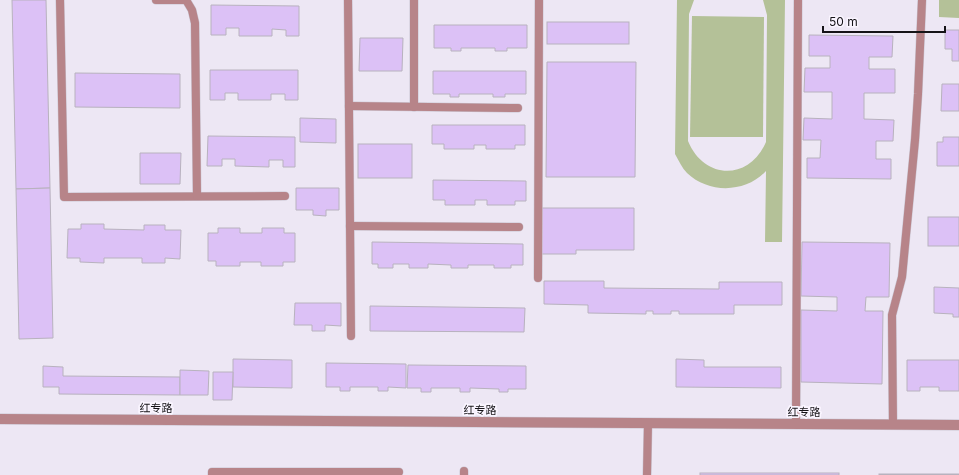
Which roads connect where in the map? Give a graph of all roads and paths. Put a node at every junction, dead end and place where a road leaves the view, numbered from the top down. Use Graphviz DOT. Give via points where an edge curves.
graph roads {
  1 [pos="60,0"];
  2 [pos="156,0"];
  3 [pos="348,0"];
  4 [pos="414,0"];
  5 [pos="539,0"];
  6 [pos="798,0"];
  7 [pos="922,0"];
  8 [pos="349,106"];
  9 [pos="414,107"];
  10 [pos="518,108"];
  11 [pos="197,196"];
  12 [pos="285,196"];
  13 [pos="350,226"];
  14 [pos="519,227"];
  15 [pos="538,278"];
  16 [pos="351,336"];
  17 [pos="0,419"];
  18 [pos="648,423"];
  19 [pos="796,424"];
  20 [pos="893,425"];
  21 [pos="959,426"];
  22 [pos="399,472"];
  23 [pos="212,475"];
  24 [pos="647,475"];
  1 -- 11 [label="lane" via="64,197"];
  2 -- 11 [label="lane" via="186,0 192,10 195,24"];
  3 -- 8 [label="lane"];
  4 -- 9 [label="lane"];
  5 -- 15 [label="lane"];
  6 -- 19 [label="lane"];
  7 -- 20 [label="lane" via="918,94 902,277 892,315"];
  8 -- 9 [label="lane"];
  8 -- 13 [label="lane"];
  9 -- 10 [label="lane"];
  11 -- 12 [label="lane"];
  13 -- 14 [label="lane"];
  13 -- 16 [label="lane"];
  17 -- 18 [label="street, 红专路"];
  18 -- 19 [label="street, 红专路"];
  18 -- 24 [label="lane"];
  19 -- 20 [label="street, 红专路"];
  20 -- 21 [label="street, 红专路"];
  22 -- 23 [label="lane" via="212,472"];
}
